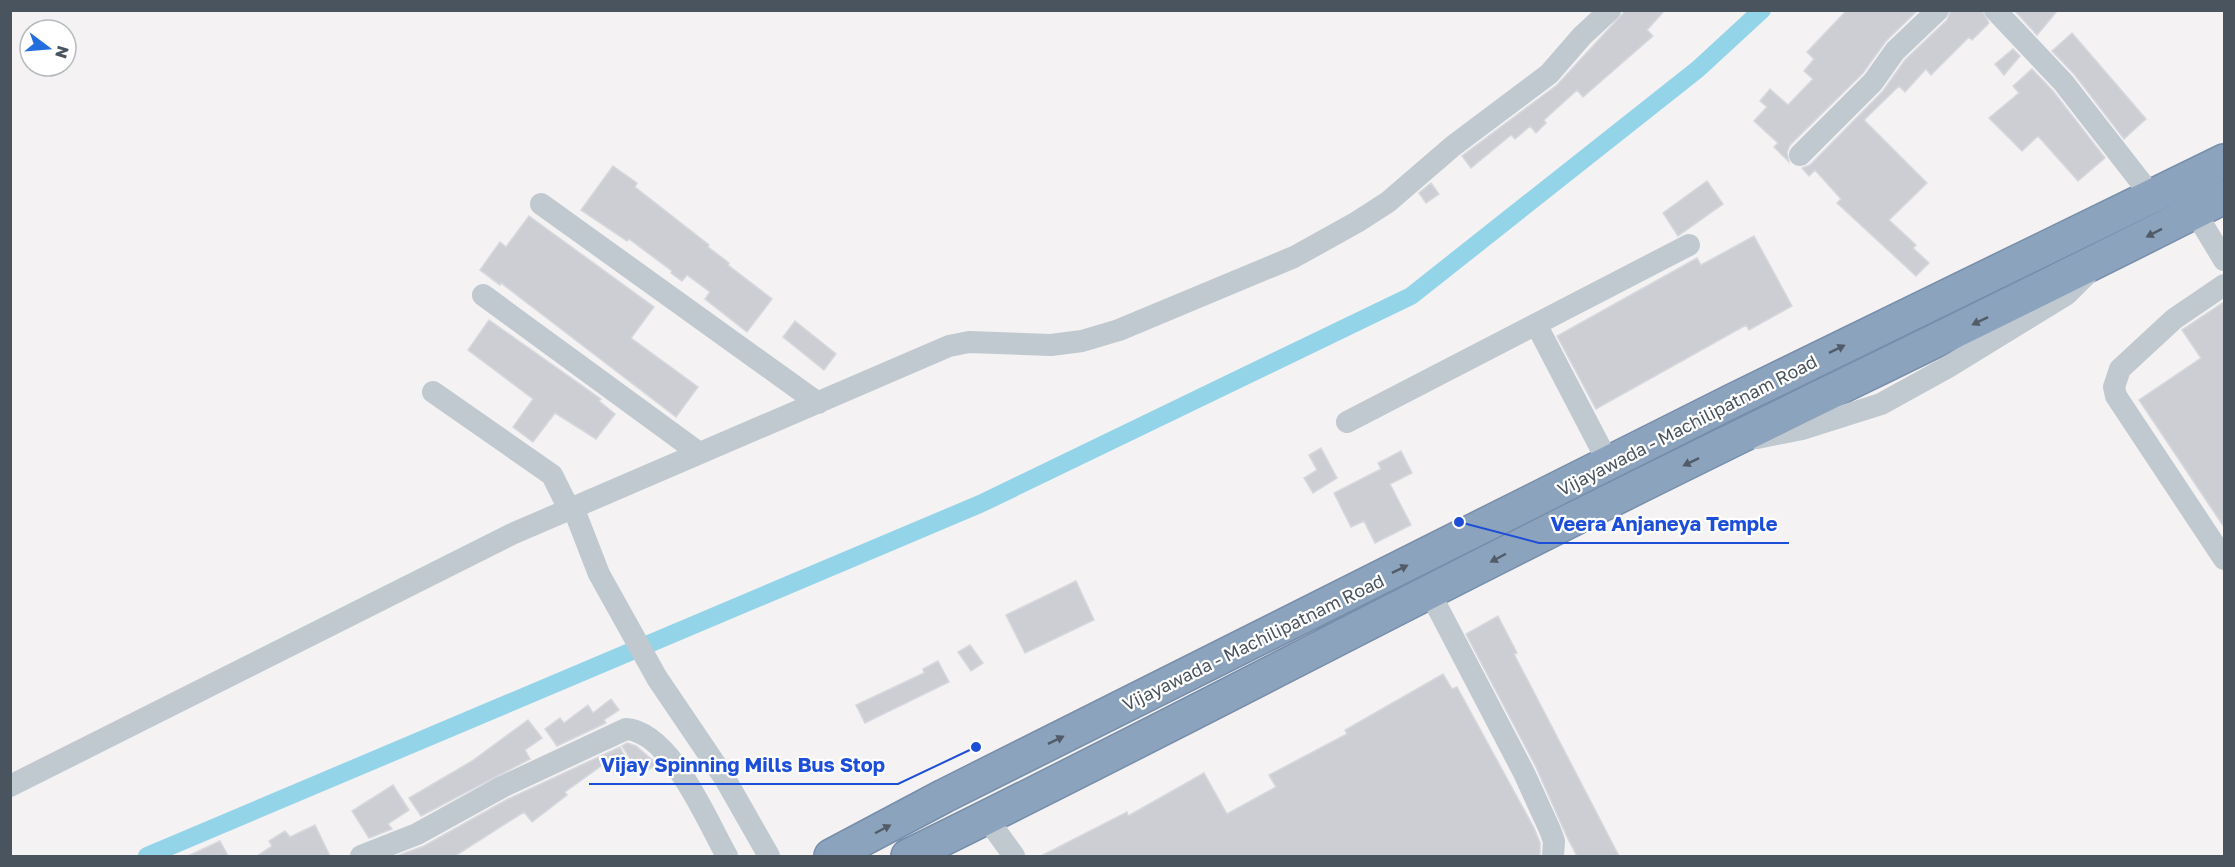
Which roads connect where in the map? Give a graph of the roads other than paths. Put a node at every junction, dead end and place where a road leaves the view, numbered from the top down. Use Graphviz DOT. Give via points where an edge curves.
graph roads {
  1 [pos="1610,10"];
  2 [pos="1938,10"];
  3 [pos="1995,10"];
  4 [pos="1800,155"];
  5 [pos="2222,171"];
  6 [pos="2151,195"];
  7 [pos="541,204"];
  8 [pos="2195,212"];
  9 [pos="1689,245"];
  10 [pos="2224,260"];
  11 [pos="2224,285"];
  12 [pos="483,295"];
  13 [pos="1536,324"];
  14 [pos="433,392"];
  15 [pos="818,403"];
  16 [pos="1347,422"];
  17 [pos="699,453"];
  18 [pos="1609,464"];
  19 [pos="571,508"];
  20 [pos="2224,560"];
  21 [pos="1430,593"];
  22 [pos="10,786"];
  23 [pos="987,817"];
  24 [pos="919,854"];
  25 [pos="361,856"];
  26 [pos="727,856"];
  27 [pos="769,856"];
  28 [pos="831,856"];
  29 [pos="1014,856"];
  30 [pos="1553,856"];
  1 -- 15 [label="street" via="1581,36 1549,74 1429,165 1388,202 1294,257 1119,330 1051,345 969,342 949,346"];
  2 -- 4 [label="street"];
  3 -- 6 [label="street" via="2063,82"];
  5 -- 6 [label="highway, Vijayawada - Machilipatnam Road"];
  5 -- 8 [label="highway, Vijayawada - Machilipatnam Road"];
  18 -- 6 [label="highway, Vijayawada - Machilipatnam Road, one-way"];
  7 -- 15 [label="street"];
  8 -- 10 [label="street"];
  8 -- 21 [label="highway, Vijayawada - Machilipatnam Road, one-way"];
  9 -- 13 [label="street"];
  11 -- 20 [label="street" via="2174,319 2120,369 2114,387 2116,396"];
  12 -- 17 [label="street"];
  13 -- 16 [label="street"];
  13 -- 18 [label="street"];
  14 -- 19 [label="street" via="552,475"];
  15 -- 17 [label="street"];
  17 -- 19 [label="street"];
  28 -- 18 [label="highway, Vijayawada - Machilipatnam Road, one-way"];
  19 -- 22 [label="street"];
  19 -- 27 [label="street" via="599,574 657,678 724,777"];
  21 -- 23 [label="highway, Vijayawada - Machilipatnam Road"];
  21 -- 30 [label="street" via="1524,773 1554,841"];
  23 -- 24 [label="highway, Vijayawada - Machilipatnam Road"];
  23 -- 29 [label="street"];
  25 -- 26 [label="street" via="417,834 502,787 626,729 636,730 671,756"];
}
